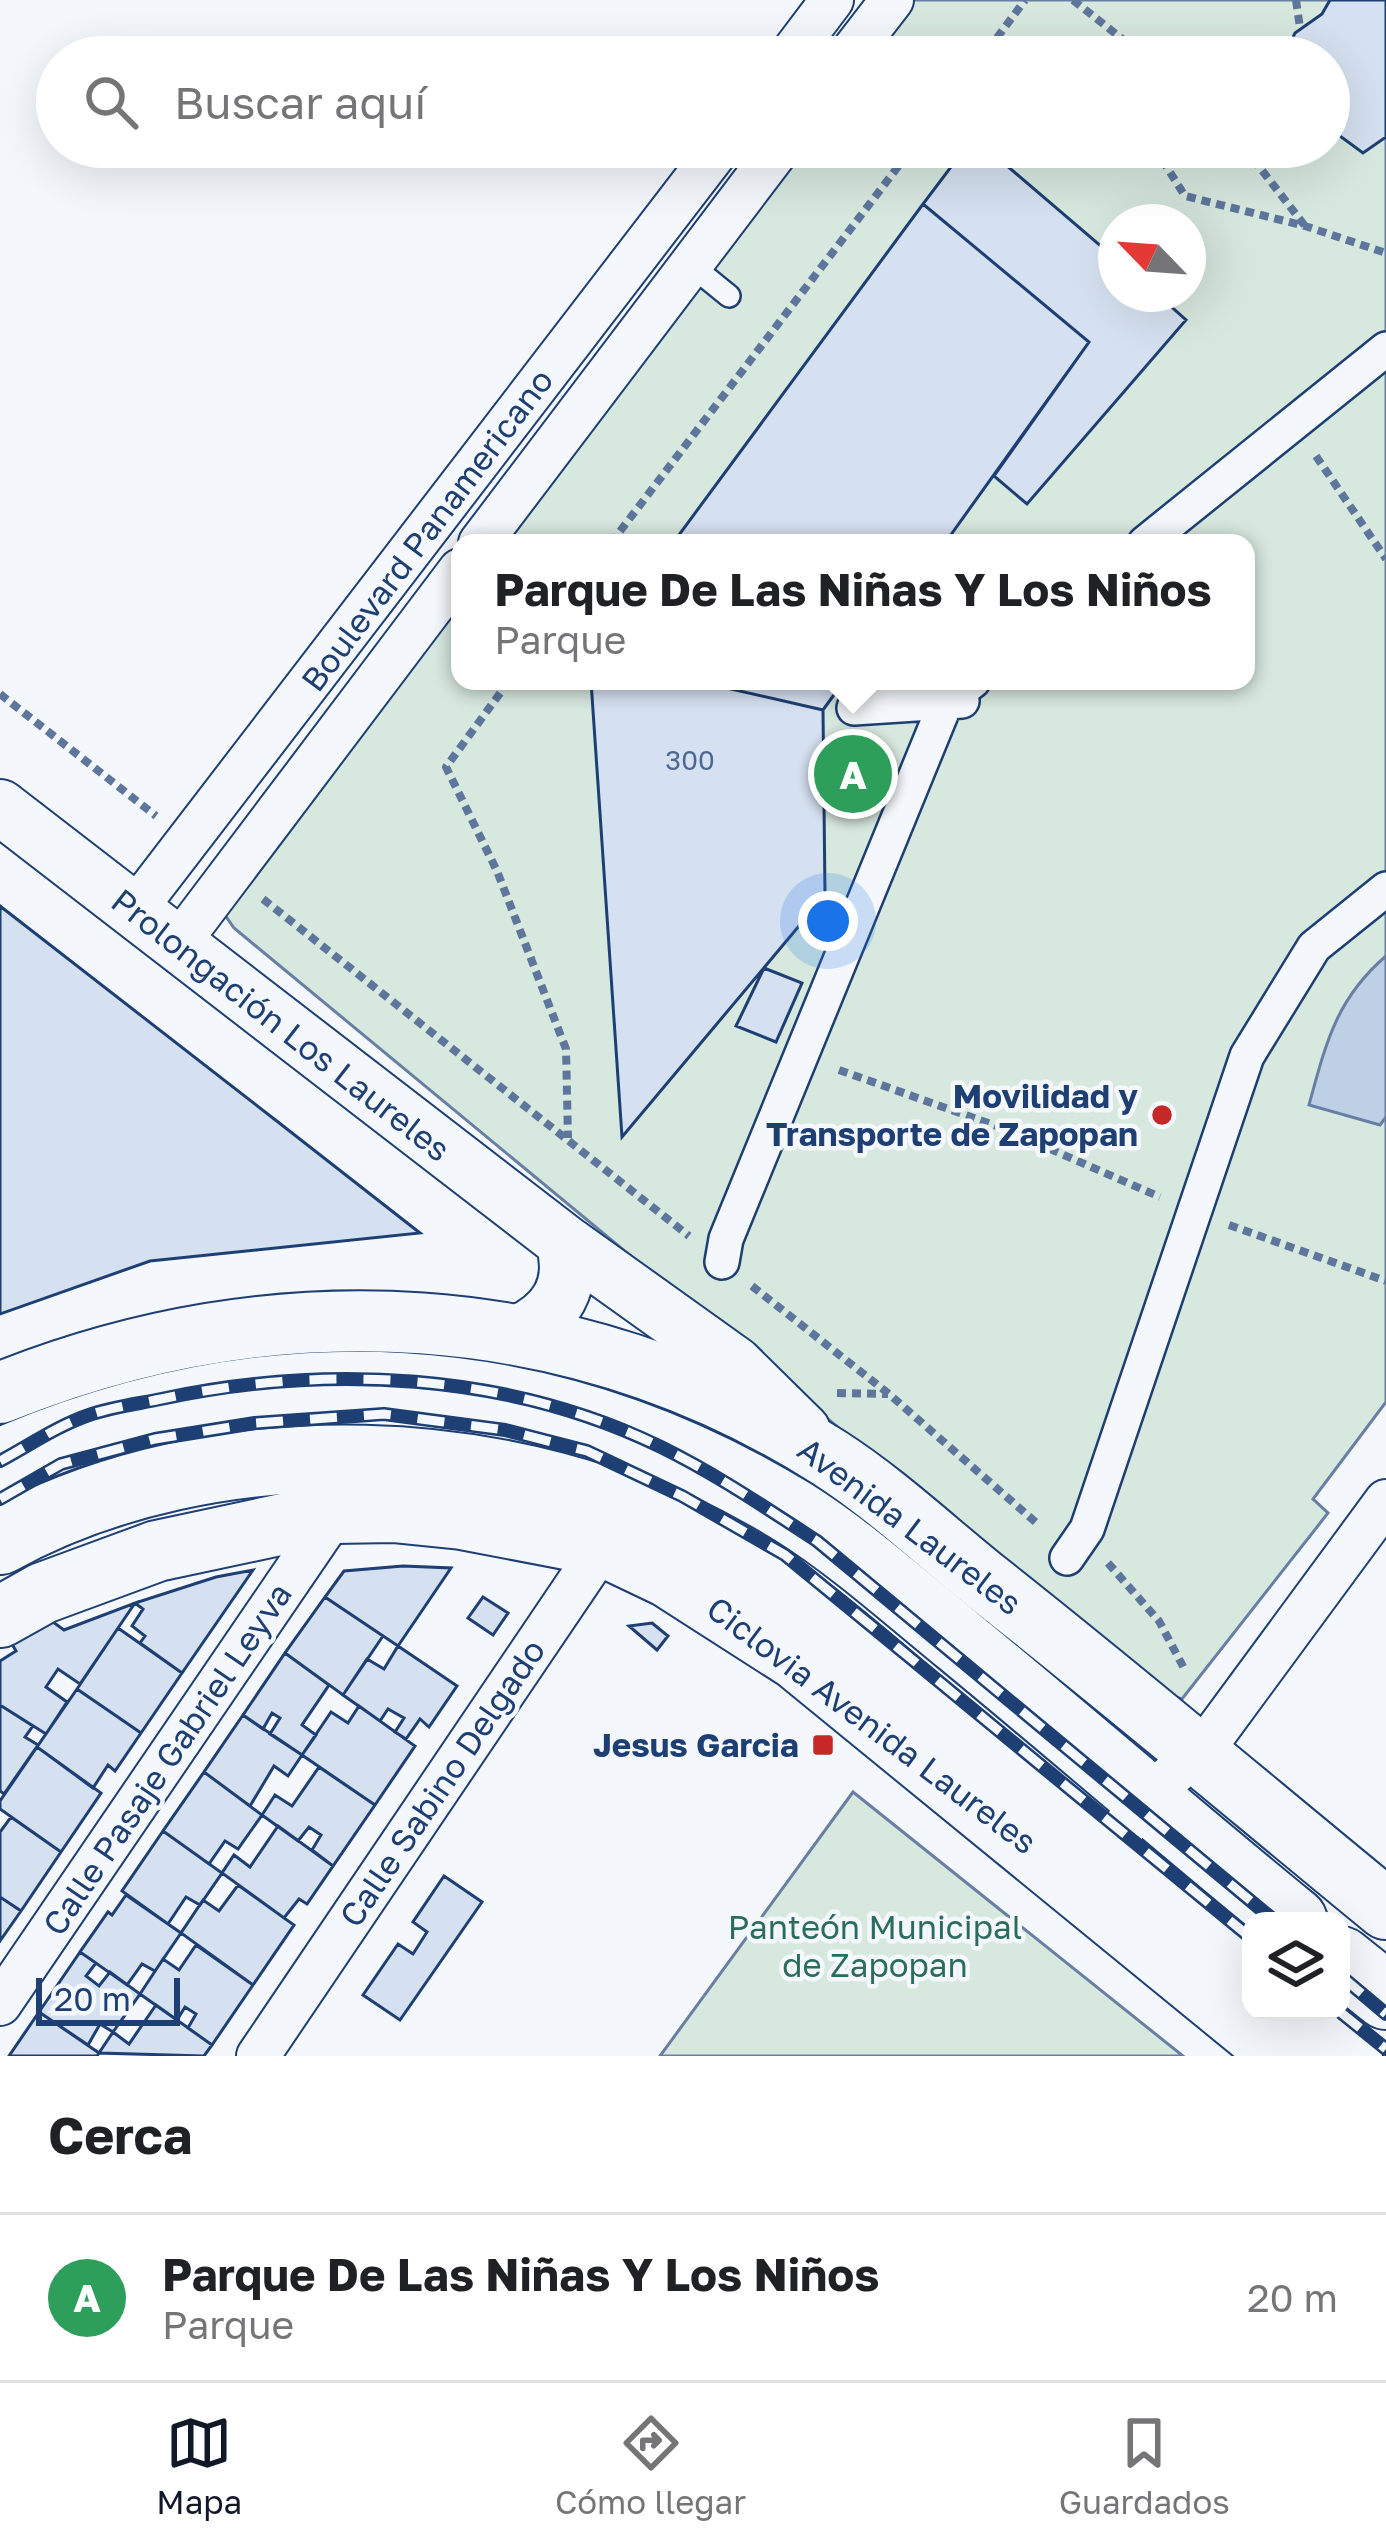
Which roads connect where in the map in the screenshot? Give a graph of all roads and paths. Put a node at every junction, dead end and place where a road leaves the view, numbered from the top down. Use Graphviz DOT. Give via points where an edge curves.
graph roads {
  1 [pos="892,0"];
  2 [pos="1025,0"];
  3 [pos="1073,0"];
  4 [pos="1296,0"];
  5 [pos="828,1"];
  6 [pos="1300,28"];
  7 [pos="804,36"];
  8 [pos="864,36"];
  9 [pos="998,36"];
  10 [pos="1118,36"];
  11 [pos="704,168"];
  12 [pos="764,168"];
  13 [pos="897,168"];
  14 [pos="1167,168"];
  15 [pos="1260,168"];
  16 [pos="1304,226"];
  17 [pos="1386,253"];
  18 [pos="691,265"];
  19 [pos="729,296"];
  20 [pos="1386,349"];
  21 [pos="1294,424"];
  22 [pos="488,534"];
  23 [pos="618,534"];
  24 [pos="1156,534"];
  25 [pos="1386,559"];
  26 [pos="451,582"];
  27 [pos="502,690"];
  28 [pos="0,694"];
  29 [pos="967,694"];
  30 [pos="854,708"];
  31 [pos="0,808"];
  32 [pos="188,841"];
  33 [pos="230,874"];
  34 [pos="1386,889"];
  35 [pos="133,912"];
  36 [pos="177,945"];
  37 [pos="800,1056"];
  38 [pos="568,1140"];
  39 [pos="1195,1213"];
  40 [pos="563,1241"];
  41 [pos="722,1262"];
  42 [pos="1386,1281"];
  43 [pos="514,1334"];
  44 [pos="0,1393"];
  45 [pos="831,1459"];
  46 [pos="0,1462"];
  47 [pos="1386,1501"];
  48 [pos="335,1514"];
  49 [pos="615,1528"];
  50 [pos="0,1541"];
  51 [pos="1074,1548"];
  52 [pos="0,1617"];
  53 [pos="1191,1679"];
  54 [pos="1167,1785"];
  55 [pos="1098,1870"];
  56 [pos="1386,1910"];
  57 [pos="1286,1912"];
  58 [pos="1350,1967"];
  59 [pos="1242,1970"];
  60 [pos="1386,1996"];
  61 [pos="0,2004"];
  62 [pos="1278,2020"];
  63 [pos="1304,2020"];
  64 [pos="257,2056"];
  65 [pos="1284,2056"];
  66 [pos="1348,2056"];
  1 -- 8 [label="street"];
  2 -- 9 [label="path"];
  3 -- 10 [label="path"];
  4 -- 6 [label="path"];
  5 -- 7 [label="street"];
  11 -- 32 [label="street, Boulevard Panamericano"];
  12 -- 18 [label="street, Boulevard Panamericano"];
  13 -- 23 [label="path"];
  14 -- 16 [label="path" via="1185,196"];
  15 -- 16 [label="path"];
  16 -- 17 [label="path"];
  18 -- 19 [label="lane"];
  18 -- 22 [label="street, Boulevard Panamericano"];
  20 -- 21 [label="street"];
  21 -- 24 [label="street"];
  21 -- 25 [label="path"];
  26 -- 33 [label="street, Boulevard Panamericano"];
  27 -- 38 [label="path" via="446,766 566,1049"];
  28 -- 32 [label="path"];
  29 -- 30 [label="street"];
  29 -- 37 [label="street"];
  31 -- 35 [label="street, Prolongación Los Laureles"];
  32 -- 35 [label="street, Boulevard Panamericano"];
  33 -- 36 [label="street, Boulevard Panamericano"];
  33 -- 38 [label="path"];
  34 -- 39 [label="street" via="1314,947 1247,1055"];
  35 -- 36 [label="street, Prolongación Los Laureles"];
  36 -- 40 [label="street, Prolongación Los Laureles"];
  37 -- 39 [label="path" via="1002,1128"];
  37 -- 41 [label="street"];
  38 -- 41 [label="path"];
  39 -- 42 [label="path"];
  39 -- 51 [label="street"];
  40 -- 43 [label="street" via="568,1274 556,1306"];
  40 -- 45 [label="street, Prolongación Los Laureles" via="735,1364"];
  41 -- 51 [label="path"];
  43 -- 44 [label="main road, Avenida Laureles" via="370,1318 211,1332 100,1356"];
  43 -- 45 [label="main road, Avenida Laureles" via="704,1392"];
  45 -- 54 [label="main road, Avenida Laureles"];
  46 -- 54 [label="main road, Avenida Laureles" via="118,1418 297,1388 430,1386 571,1413 679,1451 796,1514"];
  47 -- 54 [label="street" via="1210,1740"];
  48 -- 49 [label="main road"];
  48 -- 52 [label="main road" via="158,1551"];
  48 -- 61 [label="street, Calle Pasaje Gabriel Leyva"];
  49 -- 50 [label="main road" via="540,1483 338,1457 140,1486"];
  49 -- 55 [label="main road" via="692,1537 777,1586"];
  49 -- 64 [label="street, Calle Sabino Delgado"];
  51 -- 53 [label="path" via="1119,1573 1159,1621"];
  54 -- 55 [label="street"];
  54 -- 56 [label="main road, Avenida Laureles"];
  54 -- 57 [label="main road, Avenida Laureles"];
  55 -- 59 [label="main road"];
  55 -- 65 [label="main road"];
  58 -- 60 [label="main road"];
  62 -- 65 [label="main road"];
  63 -- 66 [label="main road"];
}
